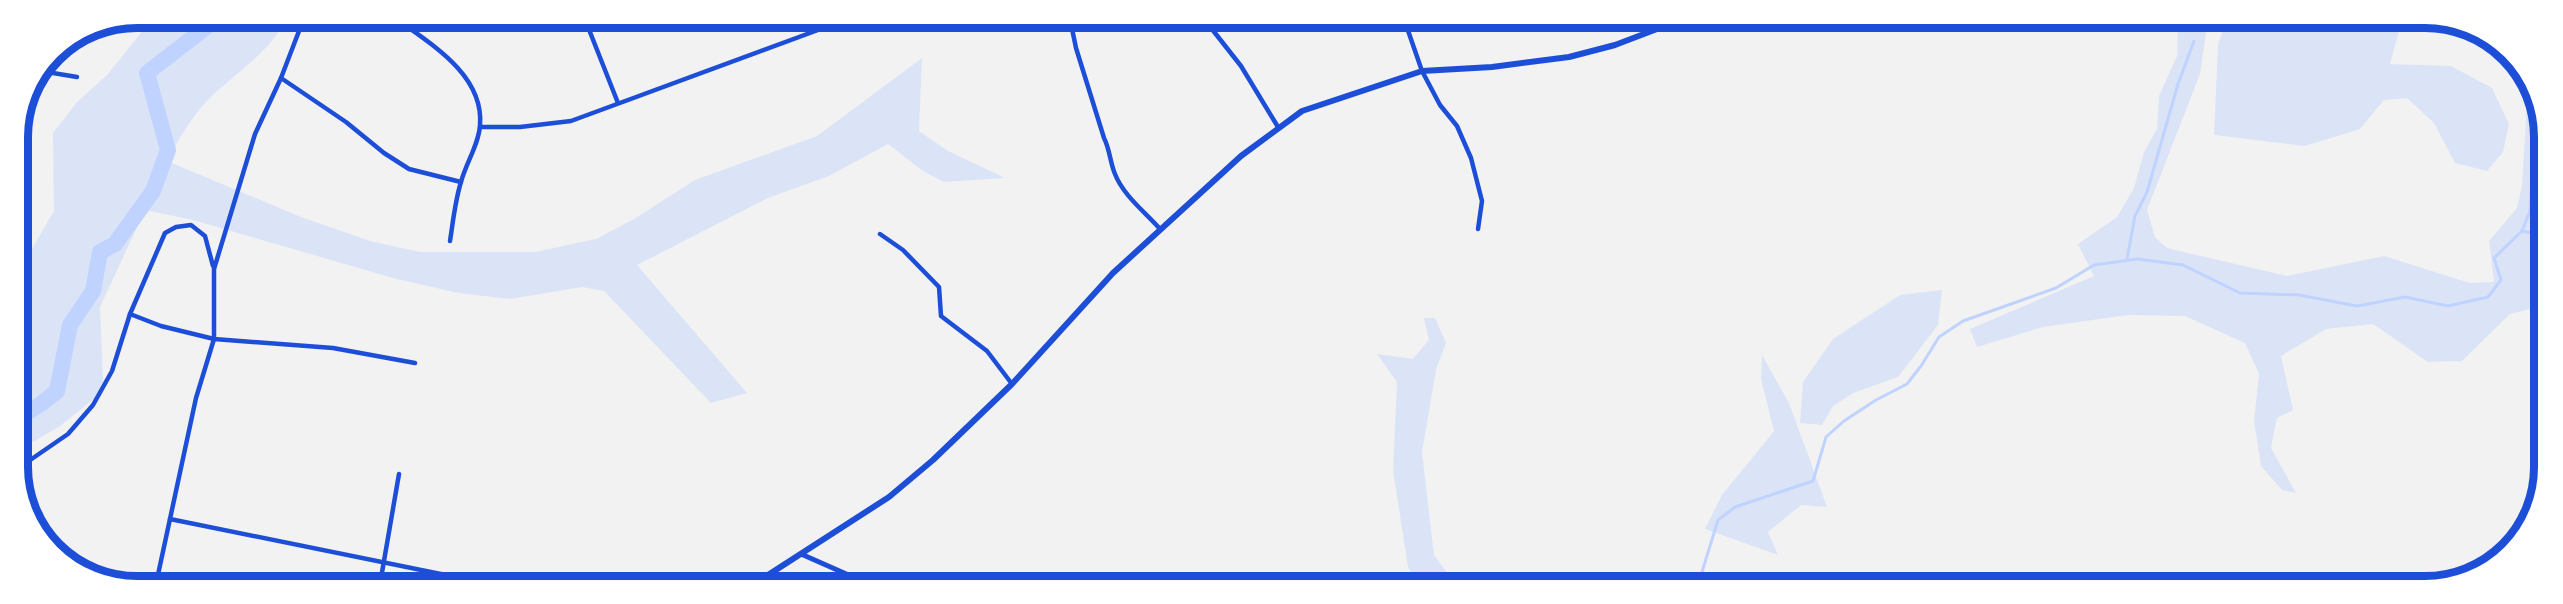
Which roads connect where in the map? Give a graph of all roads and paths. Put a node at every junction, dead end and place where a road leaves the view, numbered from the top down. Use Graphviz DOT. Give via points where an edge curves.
graph roads {
  1 [pos="300,28"];
  2 [pos="409,28"];
  3 [pos="588,28"];
  4 [pos="823,28"];
  5 [pos="1072,28"];
  6 [pos="1211,28"];
  7 [pos="1407,28"];
  8 [pos="1659,28"];
  9 [pos="1422,70"];
  10 [pos="50,72"];
  11 [pos="77,77"];
  12 [pos="281,78"];
  13 [pos="618,103"];
  14 [pos="480,127"];
  15 [pos="1278,127"];
  16 [pos="460,182"];
  17 [pos="1160,229"];
  18 [pos="1478,229"];
  19 [pos="880,234"];
  20 [pos="450,241"];
  21 [pos="214,269"];
  22 [pos="130,314"];
  23 [pos="214,339"];
  24 [pos="415,363"];
  25 [pos="1012,384"];
  26 [pos="28,461"];
  27 [pos="399,474"];
  28 [pos="170,519"];
  29 [pos="801,554"];
  30 [pos="383,563"];
  31 [pos="158,576"];
  32 [pos="381,576"];
  33 [pos="449,576"];
  34 [pos="767,576"];
  35 [pos="849,576"];
  1 -- 12 [label="street"];
  2 -- 14 [label="street" via="428,41 473,87 480,105"];
  3 -- 13 [label="street"];
  4 -- 13 [label="street"];
  5 -- 17 [label="street" via="1115,174"];
  6 -- 15 [label="street" via="1241,66"];
  7 -- 9 [label="street"];
  8 -- 9 [label="main road" via="1569,57 1492,68"];
  9 -- 15 [label="main road" via="1302,111"];
  9 -- 18 [label="street" via="1440,105 1457,126 1471,158 1482,201"];
  10 -- 11 [label="street"];
  12 -- 16 [label="street" via="409,169"];
  12 -- 21 [label="street" via="255,134"];
  13 -- 14 [label="street" via="571,121"];
  14 -- 16 [label="street"];
  15 -- 17 [label="main road"];
  16 -- 20 [label="street"];
  17 -- 25 [label="main road" via="1113,273"];
  19 -- 25 [label="street" via="903,250 939,287 941,316 987,351"];
  21 -- 22 [label="street" via="203,232 191,225 165,233"];
  21 -- 23 [label="street"];
  22 -- 23 [label="street"];
  22 -- 26 [label="street" via="112,371 93,405 68,434"];
  23 -- 24 [label="street" via="333,348"];
  23 -- 28 [label="street" via="196,398"];
  25 -- 29 [label="main road" via="889,497"];
  27 -- 30 [label="street"];
  28 -- 30 [label="street"];
  28 -- 31 [label="street"];
  29 -- 34 [label="main road"];
  29 -- 35 [label="street"];
  30 -- 32 [label="street"];
  30 -- 33 [label="street"];
}
